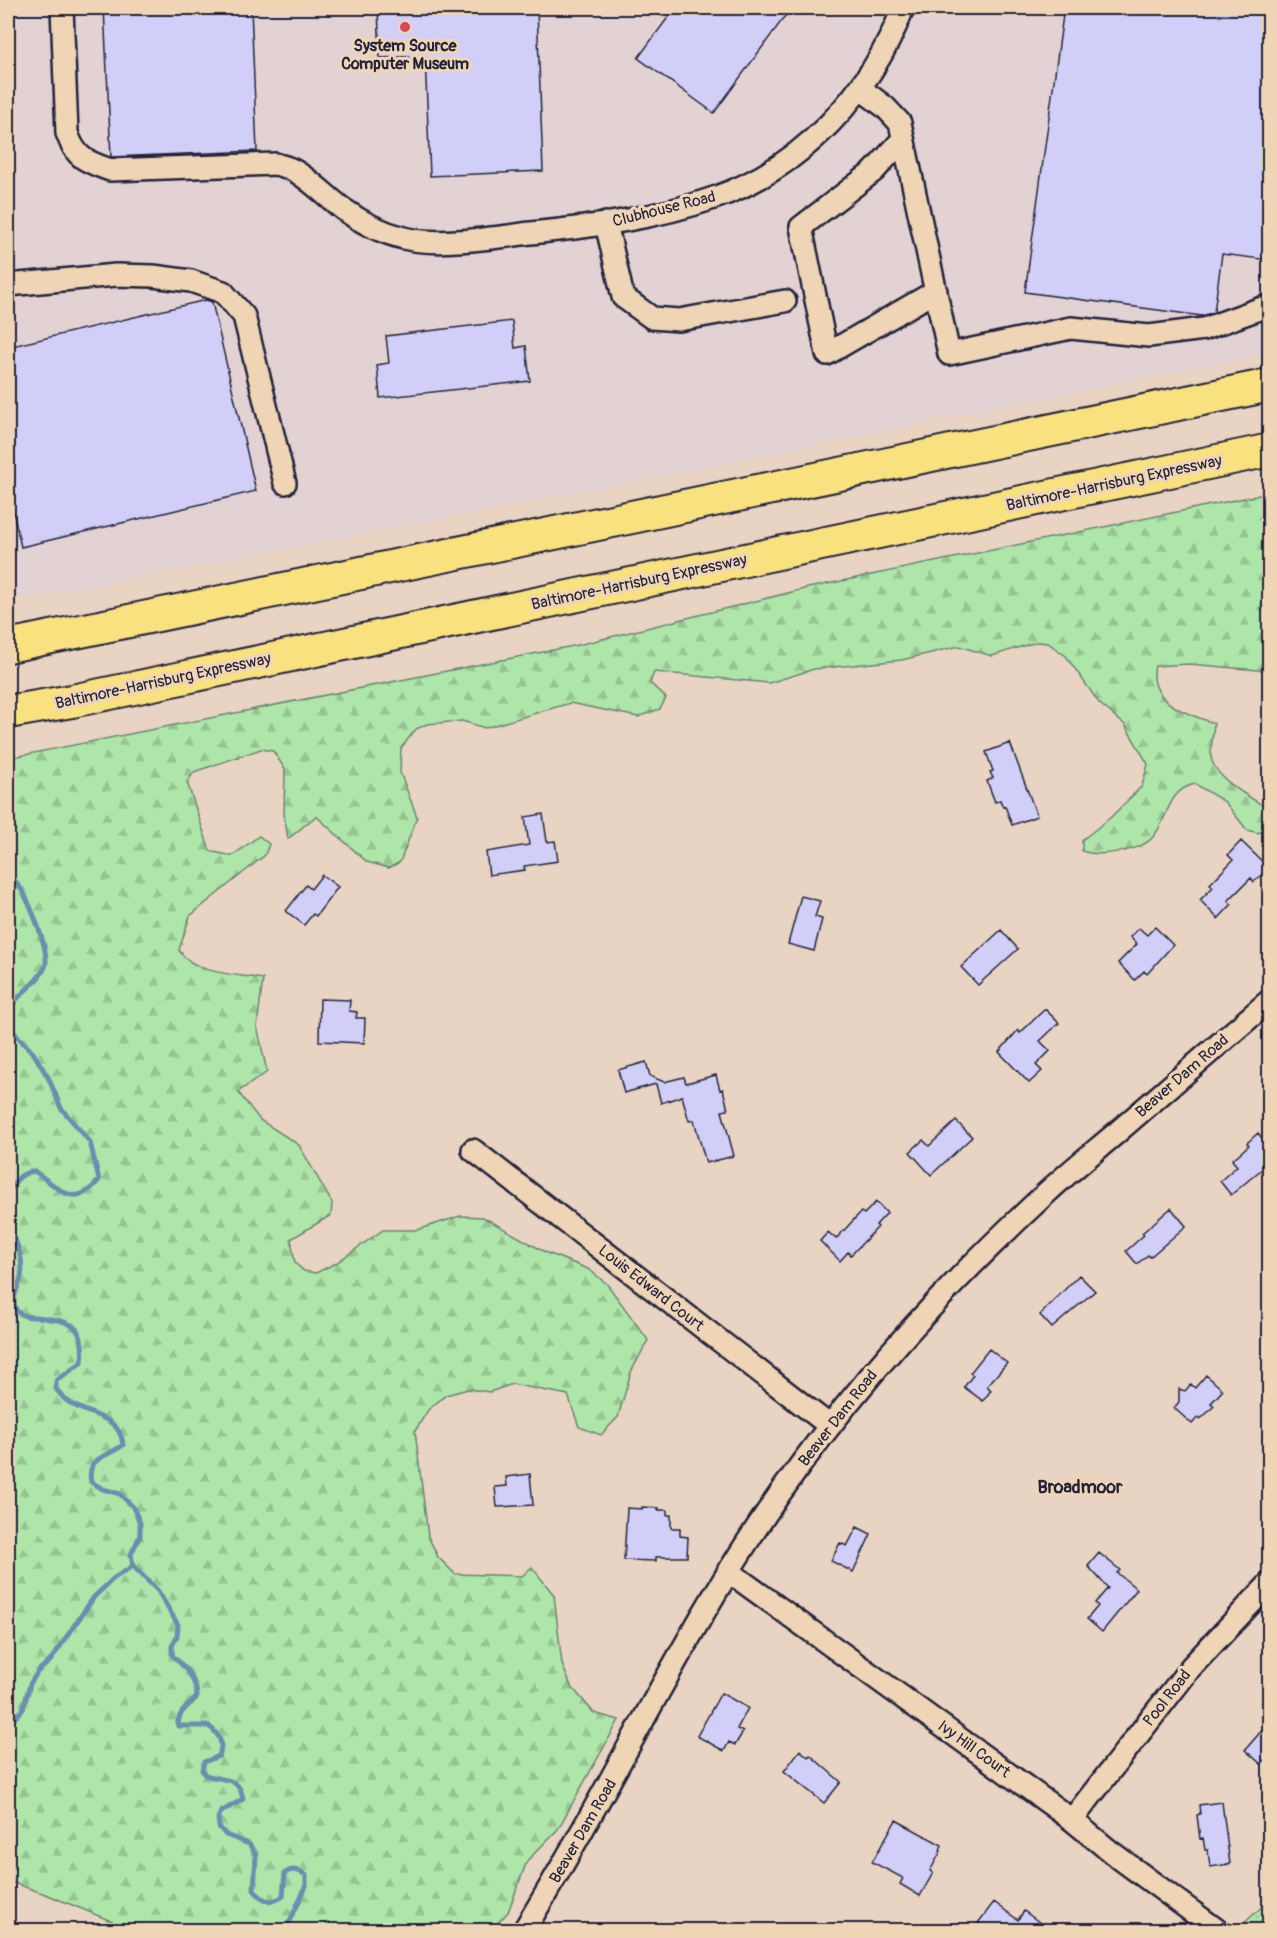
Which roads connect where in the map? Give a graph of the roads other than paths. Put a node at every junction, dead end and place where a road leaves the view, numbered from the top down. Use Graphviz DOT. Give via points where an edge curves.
graph roads {
  1 [pos="62,8"];
  2 [pos="903,8"];
  3 [pos="861,89"];
  4 [pos="903,139"];
  5 [pos="606,223"];
  6 [pos="8,285"];
  7 [pos="936,291"];
  8 [pos="785,302"];
  9 [pos="1269,305"];
  10 [pos="1269,385"];
  11 [pos="1269,450"];
  12 [pos="285,483"];
  13 [pos="8,646"];
  14 [pos="8,712"];
  15 [pos="1269,1000"];
  16 [pos="473,1150"];
  17 [pos="830,1426"];
  18 [pos="728,1571"];
  19 [pos="1269,1583"];
  20 [pos="1072,1820"];
  21 [pos="524,1930"];
  22 [pos="1217,1930"];
  1 -- 5 [label="street, Clubhouse Road" via="67,133 72,148 85,161 110,170 276,164 293,170 345,210 382,231 407,239 486,238"];
  2 -- 3 [label="street, Clubhouse Road" via="881,58"];
  3 -- 4 [label="street" via="900,123"];
  3 -- 5 [label="street, Clubhouse Road" via="795,154 749,183 687,206"];
  4 -- 7 [label="street"];
  4 -- 7 [label="street" via="874,171 801,227 827,354"];
  5 -- 8 [label="street" via="623,297 652,318 679,320"];
  6 -- 12 [label="street" via="116,275 153,276 191,281 223,292 244,316"];
  7 -- 9 [label="street" via="949,354 1071,328 1149,336 1204,329"];
  10 -- 13 [label="highway"];
  11 -- 14 [label="highway, Baltimore-Harrisburg Expressway"];
  15 -- 17 [label="street, Beaver Dam Road" via="1042,1197 919,1320"];
  16 -- 17 [label="street, Louis Edward Court"];
  17 -- 18 [label="street, Beaver Dam Road"];
  18 -- 20 [label="street, Ivy Hill Court"];
  18 -- 21 [label="street, Beaver Dam Road" via="567,1861"];
  19 -- 20 [label="street, Pool Road" via="1191,1667"];
  20 -- 22 [label="street, Ivy Hill Court"];
}
